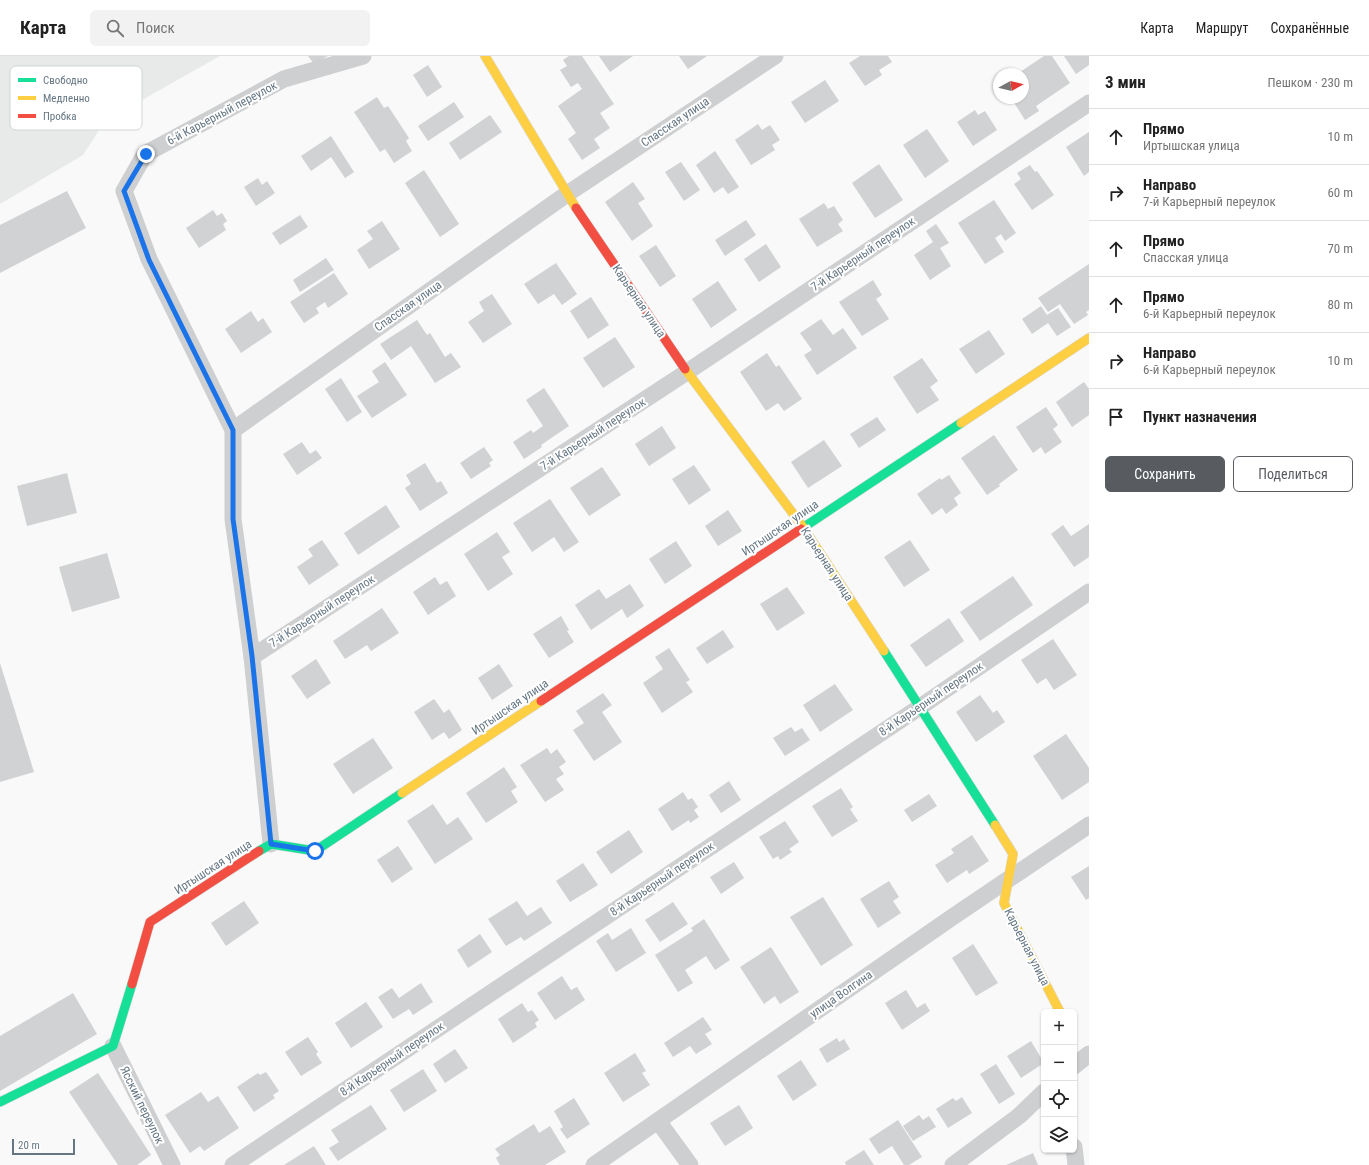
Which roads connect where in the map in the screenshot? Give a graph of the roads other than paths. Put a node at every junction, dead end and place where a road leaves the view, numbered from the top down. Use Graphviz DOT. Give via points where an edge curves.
graph roads {
  1 [pos="363,56"];
  2 [pos="485,56"];
  3 [pos="775,56"];
  4 [pos="1089,103"];
  5 [pos="567,194"];
  6 [pos="1089,338"];
  7 [pos="687,372"];
  8 [pos="233,430"];
  9 [pos="803,527"];
  10 [pos="1089,592"];
  11 [pos="252,656"];
  12 [pos="920,707"];
  13 [pos="1089,825"];
  14 [pos="271,844"];
  15 [pos="1009,881"];
  16 [pos="1058,1009"];
  17 [pos="113,1046"];
  18 [pos="1089,1054"];
  19 [pos="1077,1064"];
  20 [pos="1041,1095"];
  21 [pos="0,1102"];
  22 [pos="658,1121"];
  23 [pos="1075,1153"];
  24 [pos="172,1165"];
  25 [pos="233,1165"];
  26 [pos="594,1165"];
  27 [pos="690,1165"];
  28 [pos="953,1165"];
  29 [pos="1076,1165"];
  1 -- 8 [label="street, 6-й Карьерный переулок" via="284,79 146,154 124,191 149,260"];
  2 -- 5 [label="street, Карьерная улица"];
  3 -- 5 [label="street, Спасская улица"];
  4 -- 7 [label="street, 7-й Карьерный переулок"];
  5 -- 7 [label="street, Карьерная улица"];
  5 -- 8 [label="street, Спасская улица"];
  6 -- 9 [label="street, Иртышская улица"];
  7 -- 9 [label="street, Карьерная улица"];
  7 -- 11 [label="street, 7-й Карьерный переулок"];
  8 -- 11 [label="street" via="233,519"];
  9 -- 12 [label="street, Карьерная улица"];
  9 -- 14 [label="street, Иртышская улица" via="315,851"];
  10 -- 12 [label="street, 8-й Карьерный переулок"];
  11 -- 14 [label="street"];
  12 -- 15 [label="street, Карьерная улица" via="1013,854"];
  12 -- 25 [label="street, 8-й Карьерный переулок"];
  13 -- 15 [label="street, улица Волгина"];
  14 -- 17 [label="street, Иртышская улица" via="150,922"];
  15 -- 16 [label="street, Карьерная улица" via="1004,903"];
  15 -- 22 [label="street, улица Волгина" via="948,920"];
  17 -- 21 [label="street"];
  17 -- 24 [label="street, Ясский переулок"];
  18 -- 19 [label="street"];
  20 -- 28 [label="street" via="1019,1116"];
  22 -- 26 [label="street, улица Волгина"];
  22 -- 27 [label="street"];
  23 -- 29 [label="street"];
}
